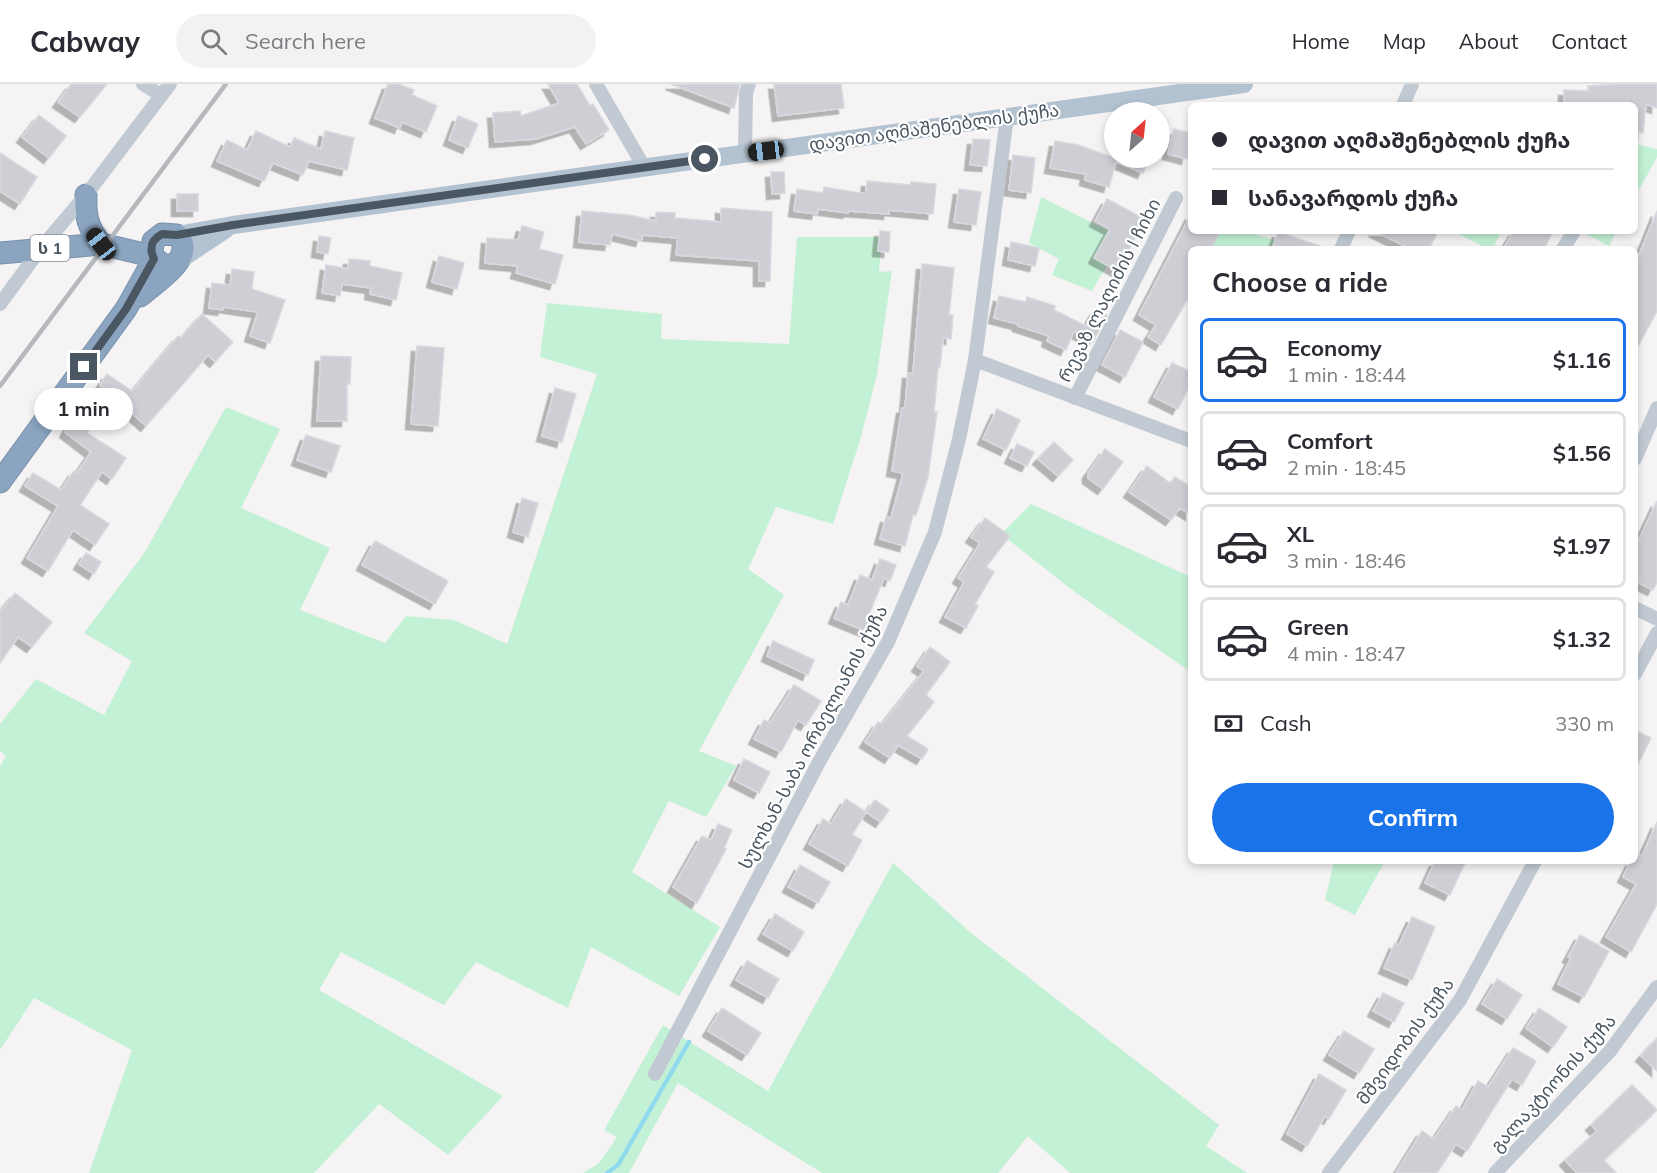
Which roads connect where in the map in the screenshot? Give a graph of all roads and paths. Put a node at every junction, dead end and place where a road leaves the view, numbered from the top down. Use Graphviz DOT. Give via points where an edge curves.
graph roads {
  1 [pos="143,84"];
  2 [pos="170,84"];
  3 [pos="596,84"];
  4 [pos="750,84"];
  5 [pos="1244,84"];
  6 [pos="1412,84"];
  7 [pos="161,95"];
  8 [pos="1404,102"];
  9 [pos="1007,117"];
  10 [pos="745,153"];
  11 [pos="644,167"];
  12 [pos="86,195"];
  13 [pos="1176,198"];
  14 [pos="107,245"];
  15 [pos="41,248"];
  16 [pos="166,252"];
  17 [pos="0,253"];
  18 [pos="0,303"];
  19 [pos="975,360"];
  20 [pos="1075,398"];
  21 [pos="1657,408"];
  22 [pos="1188,440"];
  23 [pos="1638,451"];
  24 [pos="0,482"];
  25 [pos="1638,610"];
  26 [pos="1657,620"];
  27 [pos="1657,633"];
  28 [pos="1638,668"];
  29 [pos="1533,864"];
  30 [pos="1657,987"];
  31 [pos="655,1074"];
  32 [pos="1329,1173"];
  33 [pos="1495,1173"];
  1 -- 7 [label="street"];
  2 -- 7 [label="street"];
  3 -- 11 [label="street"];
  4 -- 10 [label="street" via="746,93"];
  5 -- 9 [label="main road, დავით აღმაშენებლის ქუჩა"];
  6 -- 8 [label="street"];
  7 -- 12 [label="street"];
  9 -- 10 [label="main road, დავით აღმაშენებლის ქუჩა"];
  9 -- 19 [label="street, სულხან-საბა ორბელიანის ქუჩა"];
  10 -- 11 [label="main road, დავით აღმაშენებლის ქუჩა"];
  11 -- 16 [label="main road, დავით აღმაშენებლის ქუჩა" via="233,225"];
  12 -- 14 [label="highway" via="85,216 91,232"];
  12 -- 15 [label="street"];
  13 -- 20 [label="street, რევაზ ლაღიძის I ჩიხი"];
  14 -- 15 [label="highway, ს 1"];
  14 -- 16 [label="highway, ს 1"];
  15 -- 17 [label="highway, ს 1"];
  15 -- 18 [label="street"];
  16 -- 24 [label="highway"];
  19 -- 20 [label="street"];
  19 -- 31 [label="street, სულხან-საბა ორბელიანის ქუჩა" via="935,532 888,642 819,762"];
  20 -- 22 [label="street"];
  21 -- 23 [label="street"];
  25 -- 26 [label="street"];
  27 -- 28 [label="street"];
  29 -- 32 [label="street, მშვიდობის ქუჩა" via="1460,1000"];
  30 -- 33 [label="street, გალაკტიონის ქუჩა" via="1611,1051"];
}
